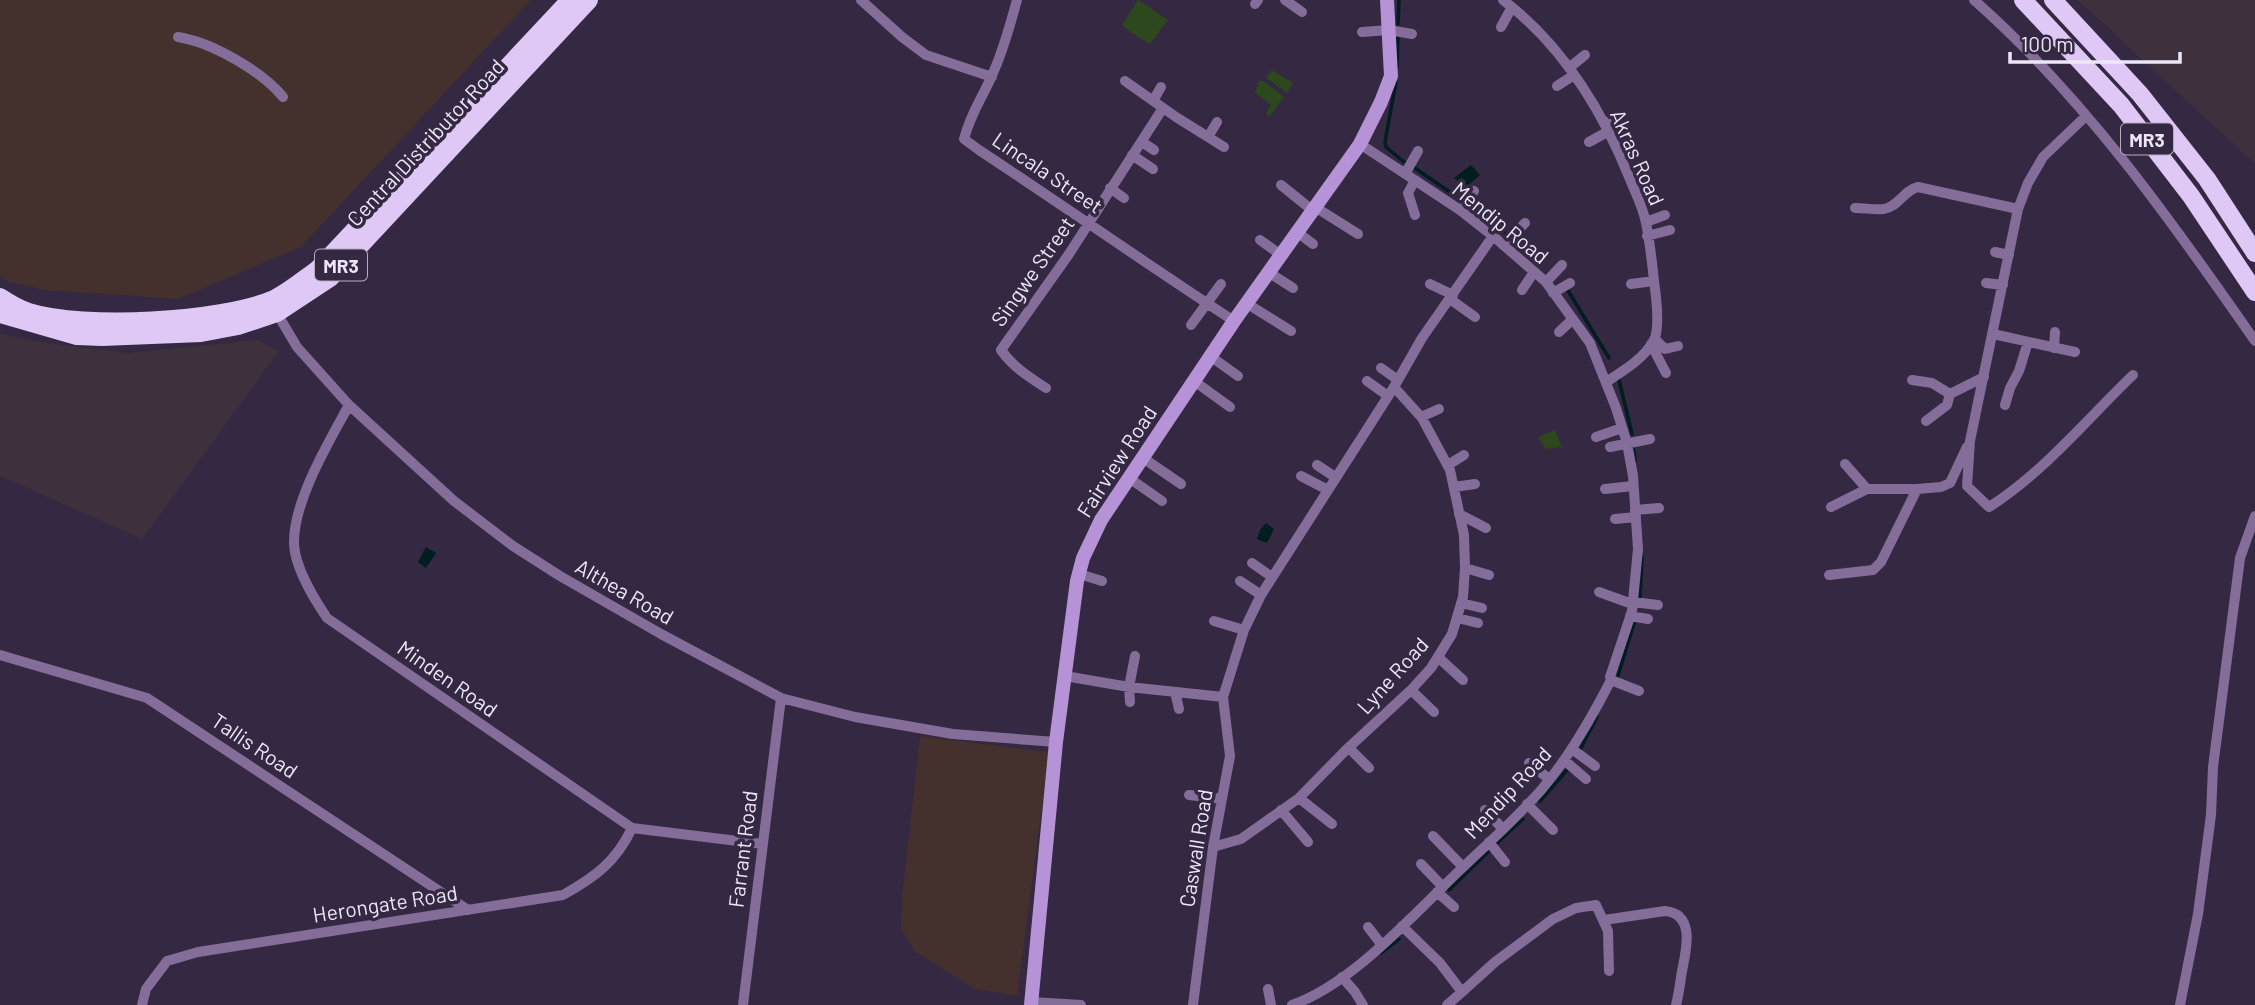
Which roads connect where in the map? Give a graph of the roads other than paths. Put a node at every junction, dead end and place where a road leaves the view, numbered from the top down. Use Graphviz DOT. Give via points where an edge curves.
graph roads {
  1 [pos="570,0"];
  2 [pos="589,0"];
  3 [pos="862,0"];
  4 [pos="1017,0"];
  5 [pos="1387,0"];
  6 [pos="1973,0"];
  7 [pos="2023,0"];
  8 [pos="2053,0"];
  9 [pos="1508,3"];
  10 [pos="1501,27"];
  11 [pos="1389,30"];
  12 [pos="1362,32"];
  13 [pos="1412,34"];
  14 [pos="178,37"];
  15 [pos="1585,55"];
  16 [pos="1571,72"];
  17 [pos="992,77"];
  18 [pos="1125,81"];
  19 [pos="1557,86"];
  20 [pos="1161,87"];
  21 [pos="283,97"];
  22 [pos="1153,101"];
  23 [pos="1184,106"];
  24 [pos="1163,108"];
  25 [pos="1621,116"];
  26 [pos="2086,116"];
  27 [pos="1176,117"];
  28 [pos="1217,122"];
  29 [pos="1607,127"];
  30 [pos="1208,137"];
  31 [pos="1142,142"];
  32 [pos="1589,142"];
  33 [pos="1360,144"];
  34 [pos="1224,147"];
  35 [pos="1154,150"];
  36 [pos="1418,151"];
  37 [pos="1132,155"];
  38 [pos="1153,169"];
  39 [pos="1410,177"];
  40 [pos="1281,185"];
  41 [pos="1110,188"];
  42 [pos="1474,191"];
  43 [pos="1124,198"];
  44 [pos="1314,208"];
  45 [pos="1855,208"];
  46 [pos="2018,209"];
  47 [pos="1460,210"];
  48 [pos="1415,215"];
  49 [pos="1665,215"];
  50 [pos="1646,222"];
  51 [pos="1090,223"];
  52 [pos="1525,223"];
  53 [pos="1670,230"];
  54 [pos="1297,232"];
  55 [pos="1358,234"];
  56 [pos="1493,236"];
  57 [pos="1647,236"];
  58 [pos="1260,240"];
  59 [pos="1313,244"];
  60 [pos="1503,245"];
  61 [pos="1995,252"];
  62 [pos="2255,253"];
  63 [pos="1281,255"];
  64 [pos="2009,255"];
  65 [pos="1562,265"];
  66 [pos="1268,272"];
  67 [pos="1534,272"];
  68 [pos="1654,281"];
  69 [pos="1546,282"];
  70 [pos="1570,283"];
  71 [pos="1986,283"];
  72 [pos="1221,284"];
  73 [pos="1430,284"];
  74 [pos="1631,284"];
  75 [pos="2003,285"];
  76 [pos="1293,288"];
  77 [pos="1522,290"];
  78 [pos="2255,292"];
  79 [pos="1553,293"];
  80 [pos="0,297"];
  81 [pos="1451,297"];
  82 [pos="1207,303"];
  83 [pos="1247,303"];
  84 [pos="273,306"];
  85 [pos="0,314"];
  86 [pos="1475,317"];
  87 [pos="1573,319"];
  88 [pos="1234,321"];
  89 [pos="1191,325"];
  90 [pos="1291,331"];
  91 [pos="2055,331"];
  92 [pos="1559,332"];
  93 [pos="1993,334"];
  94 [pos="1653,341"];
  95 [pos="2255,341"];
  96 [pos="2028,342"];
  97 [pos="1678,346"];
  98 [pos="2054,348"];
  99 [pos="2075,352"];
  100 [pos="1210,356"];
  101 [pos="1381,368"];
  102 [pos="1666,373"];
  103 [pos="2133,375"];
  104 [pos="1238,376"];
  105 [pos="1984,377"];
  106 [pos="1912,380"];
  107 [pos="1194,381"];
  108 [pos="1367,381"];
  109 [pos="1606,382"];
  110 [pos="1046,388"];
  111 [pos="1394,388"];
  112 [pos="1950,394"];
  113 [pos="349,405"];
  114 [pos="2005,405"];
  115 [pos="1230,407"];
  116 [pos="1439,409"];
  117 [pos="1421,417"];
  118 [pos="1926,421"];
  119 [pos="1622,428"];
  120 [pos="1596,437"];
  121 [pos="1650,439"];
  122 [pos="1970,441"];
  123 [pos="1627,443"];
  124 [pos="1610,447"];
  125 [pos="1464,455"];
  126 [pos="1143,458"];
  127 [pos="1845,464"];
  128 [pos="1317,465"];
  129 [pos="1448,465"];
  130 [pos="1301,476"];
  131 [pos="1335,477"];
  132 [pos="1129,478"];
  133 [pos="1181,484"];
  134 [pos="1475,484"];
  135 [pos="1633,486"];
  136 [pos="1454,487"];
  137 [pos="1605,489"];
  138 [pos="1867,489"];
  139 [pos="1917,489"];
  140 [pos="1328,490"];
  141 [pos="1162,501"];
  142 [pos="1831,507"];
  143 [pos="1660,508"];
  144 [pos="1635,513"];
  145 [pos="1459,514"];
  146 [pos="2255,516"];
  147 [pos="1615,519"];
  148 [pos="1486,528"];
  149 [pos="1252,563"];
  150 [pos="1465,568"];
  151 [pos="1079,574"];
  152 [pos="1489,575"];
  153 [pos="1829,575"];
  154 [pos="1272,577"];
  155 [pos="1102,581"];
  156 [pos="1240,581"];
  157 [pos="1599,592"];
  158 [pos="1261,595"];
  159 [pos="1461,603"];
  160 [pos="1633,603"];
  161 [pos="1658,605"];
  162 [pos="1482,608"];
  163 [pos="1630,616"];
  164 [pos="1457,618"];
  165 [pos="1648,620"];
  166 [pos="1214,621"];
  167 [pos="1478,624"];
  168 [pos="1244,630"];
  169 [pos="0,655"];
  170 [pos="1135,656"];
  171 [pos="1438,657"];
  172 [pos="1065,676"];
  173 [pos="1463,680"];
  174 [pos="1611,680"];
  175 [pos="1129,687"];
  176 [pos="1411,690"];
  177 [pos="1639,691"];
  178 [pos="1175,692"];
  179 [pos="1223,697"];
  180 [pos="781,698"];
  181 [pos="1130,702"];
  182 [pos="1180,709"];
  183 [pos="1434,712"];
  184 [pos="1056,743"];
  185 [pos="1349,748"];
  186 [pos="1572,749"];
  187 [pos="1563,760"];
  188 [pos="1529,763"];
  189 [pos="1595,766"];
  190 [pos="1369,768"];
  191 [pos="1549,779"];
  192 [pos="1586,779"];
  193 [pos="1189,795"];
  194 [pos="1299,798"];
  195 [pos="1222,799"];
  196 [pos="1527,804"];
  197 [pos="1281,810"];
  198 [pos="1485,810"];
  199 [pos="1332,824"];
  200 [pos="632,828"];
  201 [pos="1503,830"];
  202 [pos="1553,830"];
  203 [pos="1433,836"];
  204 [pos="1308,842"];
  205 [pos="1489,842"];
  206 [pos="762,844"];
  207 [pos="1213,847"];
  208 [pos="1505,862"];
  209 [pos="1421,864"];
  210 [pos="1463,867"];
  211 [pos="1440,889"];
  212 [pos="1454,906"];
  213 [pos="468,910"];
  214 [pos="1604,920"];
  215 [pos="1402,926"];
  216 [pos="1368,927"];
  217 [pos="1381,944"];
  218 [pos="1609,971"];
  219 [pos="1342,977"];
  220 [pos="1268,989"];
  221 [pos="1462,992"];
  222 [pos="1032,1004"];
  223 [pos="1295,1004"];
  224 [pos="142,1005"];
  225 [pos="743,1005"];
  226 [pos="1081,1005"];
  227 [pos="1193,1005"];
  228 [pos="1270,1005"];
  229 [pos="1363,1005"];
  230 [pos="1447,1005"];
  231 [pos="1676,1005"];
  232 [pos="2180,1005"];
  1 -- 84 [label="highway, Central Distributor Road / MR3" via="318,269"];
  2 -- 84 [label="highway, Central Distributor Road / MR3" via="330,278"];
  3 -- 17 [label="street" via="926,55"];
  4 -- 17 [label="street, Lincala Street"];
  5 -- 11 [label="main road, Fairview Road"];
  6 -- 26 [label="street" via="2017,38"];
  7 -- 78 [label="highway, MR3" via="2121,105 2191,196"];
  8 -- 62 [label="highway, MR3" via="2140,94 2207,179"];
  9 -- 10 [label="street"];
  9 -- 16 [label="street, Akras Road" via="1528,19"];
  11 -- 12 [label="street"];
  11 -- 13 [label="street"];
  11 -- 33 [label="main road, Fairview Road" via="1391,76"];
  14 -- 21 [label="street" via="226,54"];
  15 -- 16 [label="street"];
  16 -- 19 [label="street"];
  16 -- 29 [label="street, Akras Road"];
  17 -- 51 [label="street, Lincala Street" via="970,117 964,139"];
  18 -- 22 [label="street"];
  20 -- 22 [label="street"];
  22 -- 24 [label="street"];
  23 -- 27 [label="street"];
  24 -- 27 [label="street"];
  24 -- 31 [label="street, Singwe Street"];
  25 -- 29 [label="street"];
  26 -- 46 [label="street" via="2043,157"];
  26 -- 95 [label="street" via="2145,188"];
  27 -- 30 [label="street"];
  28 -- 30 [label="street"];
  29 -- 32 [label="street"];
  29 -- 50 [label="street, Akras Road"];
  30 -- 34 [label="street"];
  31 -- 35 [label="street"];
  31 -- 37 [label="street, Singwe Street"];
  33 -- 39 [label="street, Mendip Road"];
  33 -- 44 [label="main road, Fairview Road"];
  36 -- 39 [label="street"];
  37 -- 38 [label="street"];
  37 -- 41 [label="street, Singwe Street"];
  39 -- 47 [label="street, Mendip Road"];
  39 -- 48 [label="street" via="1408,193"];
  40 -- 44 [label="street"];
  41 -- 43 [label="street"];
  41 -- 51 [label="street, Singwe Street"];
  42 -- 47 [label="street"];
  44 -- 54 [label="main road, Fairview Road"];
  44 -- 55 [label="street"];
  45 -- 46 [label="street" via="1885,209 1918,187"];
  46 -- 64 [label="street"];
  47 -- 56 [label="street, Mendip Road"];
  49 -- 50 [label="street"];
  50 -- 57 [label="street, Akras Road"];
  51 -- 82 [label="street, Lincala Street"];
  51 -- 110 [label="street, Singwe Street" via="1000,350"];
  52 -- 60 [label="street"];
  53 -- 57 [label="street"];
  54 -- 59 [label="street"];
  54 -- 63 [label="main road, Fairview Road"];
  56 -- 60 [label="street, Mendip Road"];
  56 -- 81 [label="street"];
  57 -- 68 [label="street, Akras Road"];
  58 -- 63 [label="street"];
  60 -- 67 [label="street, Mendip Road"];
  61 -- 64 [label="street"];
  63 -- 66 [label="main road, Fairview Road"];
  64 -- 75 [label="street"];
  65 -- 69 [label="street"];
  66 -- 76 [label="street"];
  66 -- 83 [label="main road, Fairview Road"];
  67 -- 69 [label="street, Mendip Road"];
  67 -- 77 [label="street"];
  68 -- 74 [label="street"];
  68 -- 94 [label="street, Akras Road"];
  69 -- 79 [label="street, Mendip Road"];
  70 -- 79 [label="street"];
  71 -- 75 [label="street"];
  72 -- 82 [label="street"];
  73 -- 81 [label="street"];
  75 -- 93 [label="street"];
  79 -- 87 [label="street, Mendip Road"];
  80 -- 84 [label="highway, Central Distributor Road / MR3" via="28,312 82,321 204,315"];
  81 -- 86 [label="street"];
  81 -- 111 [label="street"];
  82 -- 88 [label="street, Lincala Street"];
  82 -- 89 [label="street"];
  83 -- 88 [label="main road, Fairview Road"];
  83 -- 90 [label="street"];
  84 -- 85 [label="highway, Central Distributor Road / MR3" via="238,326 201,334 102,337 77,335"];
  84 -- 113 [label="street, Althea Road" via="297,347"];
  87 -- 92 [label="street"];
  87 -- 109 [label="street, Mendip Road" via="1590,343"];
  88 -- 100 [label="main road, Fairview Road"];
  91 -- 98 [label="street"];
  93 -- 96 [label="street"];
  93 -- 105 [label="street"];
  94 -- 97 [label="street" via="1665,349"];
  94 -- 102 [label="street"];
  94 -- 109 [label="street" via="1634,363"];
  96 -- 98 [label="street"];
  96 -- 114 [label="street"];
  98 -- 99 [label="street"];
  100 -- 104 [label="street"];
  100 -- 107 [label="main road, Fairview Road"];
  101 -- 111 [label="street"];
  103 -- 122 [label="street" via="2060,449 1989,507 1967,486"];
  105 -- 112 [label="street"];
  105 -- 122 [label="street"];
  106 -- 112 [label="street" via="1931,383"];
  107 -- 115 [label="street"];
  107 -- 126 [label="main road, Fairview Road"];
  108 -- 111 [label="street"];
  109 -- 119 [label="street, Mendip Road"];
  111 -- 117 [label="street, Lyne Road"];
  111 -- 131 [label="street"];
  112 -- 118 [label="street" via="1947,405"];
  113 -- 180 [label="street, Althea Road" via="454,501 513,546 661,634"];
  113 -- 200 [label="street, Minden Road" via="298,513 294,546 314,599 327,618"];
  116 -- 117 [label="street"];
  117 -- 129 [label="street, Lyne Road"];
  119 -- 120 [label="street"];
  119 -- 123 [label="street, Mendip Road"];
  121 -- 123 [label="street"];
  122 -- 139 [label="street" via="1951,483"];
  123 -- 124 [label="street"];
  123 -- 135 [label="street, Mendip Road"];
  125 -- 129 [label="street"];
  126 -- 132 [label="main road, Fairview Road"];
  126 -- 133 [label="street"];
  127 -- 138 [label="street"];
  128 -- 131 [label="street"];
  129 -- 136 [label="street, Lyne Road"];
  130 -- 140 [label="street"];
  131 -- 140 [label="street"];
  132 -- 141 [label="street"];
  132 -- 151 [label="main road, Fairview Road" via="1101,520"];
  134 -- 136 [label="street"];
  135 -- 137 [label="street"];
  135 -- 144 [label="street, Mendip Road"];
  136 -- 145 [label="street, Lyne Road"];
  138 -- 139 [label="street"];
  138 -- 142 [label="street"];
  139 -- 153 [label="street" via="1873,570"];
  140 -- 154 [label="street"];
  143 -- 144 [label="street"];
  144 -- 147 [label="street"];
  144 -- 160 [label="street, Mendip Road" via="1638,549"];
  145 -- 148 [label="street"];
  145 -- 150 [label="street, Lyne Road"];
  146 -- 232 [label="street" via="2240,558 2198,914"];
  149 -- 154 [label="street"];
  150 -- 152 [label="street"];
  150 -- 159 [label="street, Lyne Road"];
  151 -- 155 [label="street"];
  151 -- 172 [label="main road, Fairview Road"];
  154 -- 158 [label="street"];
  156 -- 158 [label="street"];
  157 -- 160 [label="street"];
  158 -- 168 [label="street"];
  159 -- 162 [label="street"];
  159 -- 164 [label="street, Lyne Road"];
  160 -- 161 [label="street"];
  160 -- 163 [label="street, Mendip Road"];
  163 -- 165 [label="street"];
  163 -- 174 [label="street, Mendip Road"];
  164 -- 167 [label="street"];
  164 -- 171 [label="street, Lyne Road"];
  166 -- 168 [label="street"];
  168 -- 179 [label="street"];
  169 -- 213 [label="street, Tallis Road" via="147,698"];
  170 -- 175 [label="street"];
  171 -- 173 [label="street"];
  171 -- 176 [label="street, Lyne Road"];
  172 -- 175 [label="street"];
  172 -- 184 [label="main road, Fairview Road"];
  174 -- 177 [label="street"];
  174 -- 186 [label="street, Mendip Road"];
  175 -- 178 [label="street"];
  175 -- 181 [label="street"];
  176 -- 183 [label="street"];
  176 -- 185 [label="street, Lyne Road"];
  178 -- 179 [label="street"];
  178 -- 182 [label="street"];
  179 -- 195 [label="street, Caswall Road" via="1230,756"];
  180 -- 184 [label="street, Althea Road" via="941,732"];
  180 -- 206 [label="street, Farrant Road"];
  184 -- 222 [label="main road, Fairview Road"];
  185 -- 190 [label="street"];
  185 -- 194 [label="street, Lyne Road"];
  186 -- 187 [label="street, Mendip Road"];
  186 -- 189 [label="street"];
  187 -- 191 [label="street, Mendip Road"];
  187 -- 192 [label="street"];
  188 -- 191 [label="street"];
  191 -- 196 [label="street, Mendip Road"];
  193 -- 195 [label="street"];
  194 -- 197 [label="street, Lyne Road"];
  194 -- 199 [label="street"];
  195 -- 207 [label="street, Caswall Road"];
  196 -- 201 [label="street, Mendip Road"];
  196 -- 202 [label="street"];
  197 -- 204 [label="street"];
  197 -- 207 [label="street, Lyne Road" via="1241,839"];
  198 -- 201 [label="street"];
  200 -- 206 [label="street, Minden Road"];
  200 -- 213 [label="street, Herongate Road" via="625,844 597,875 564,895"];
  201 -- 205 [label="street, Mendip Road"];
  203 -- 210 [label="street"];
  205 -- 208 [label="street"];
  205 -- 210 [label="street, Mendip Road"];
  206 -- 225 [label="street, Farrant Road"];
  207 -- 227 [label="street, Caswall Road"];
  209 -- 211 [label="street"];
  210 -- 211 [label="street, Mendip Road"];
  211 -- 212 [label="street"];
  211 -- 215 [label="street, Mendip Road"];
  213 -- 224 [label="street, Herongate Road" via="198,952 167,961 146,989"];
  214 -- 218 [label="street"];
  214 -- 221 [label="street" via="1596,905 1553,919"];
  214 -- 231 [label="street" via="1665,911 1680,916 1687,929 1687,949"];
  215 -- 217 [label="street, Mendip Road"];
  215 -- 221 [label="street"];
  216 -- 217 [label="street"];
  217 -- 219 [label="street, Mendip Road"];
  219 -- 223 [label="street, Mendip Road"];
  219 -- 229 [label="street"];
  220 -- 228 [label="street"];
  221 -- 230 [label="street"];
  222 -- 226 [label="street"];
}
